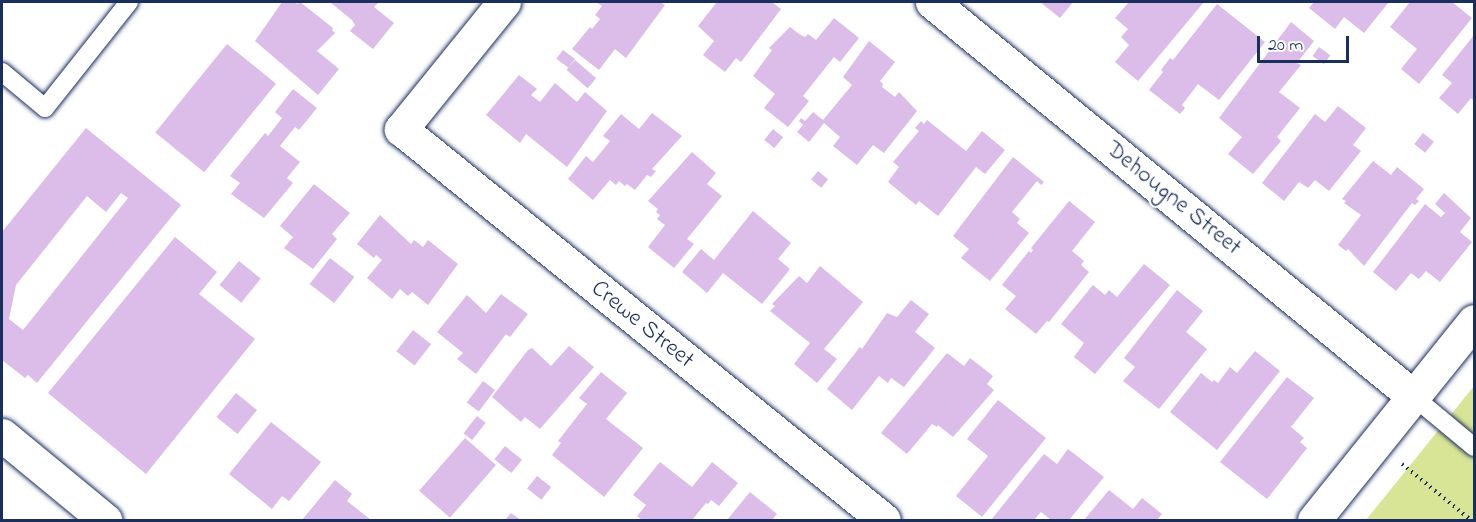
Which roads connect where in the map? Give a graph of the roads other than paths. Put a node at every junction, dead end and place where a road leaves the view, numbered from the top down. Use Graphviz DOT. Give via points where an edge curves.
graph roads {
  1 [pos="129,2"];
  2 [pos="504,2"];
  3 [pos="932,2"];
  4 [pos="2,72"];
  5 [pos="1474,321"];
  6 [pos="1414,397"];
  7 [pos="2,435"];
  8 [pos="1474,447"];
  9 [pos="105,520"];
  10 [pos="884,520"];
  11 [pos="1314,520"];
  1 -- 4 [label="lane" via="45,108"];
  2 -- 10 [label="street, Crewe Street" via="401,129"];
  3 -- 6 [label="street, Dehougne Street"];
  5 -- 6 [label="street"];
  6 -- 8 [label="lane"];
  6 -- 11 [label="street"];
  7 -- 9 [label="street"];
}
